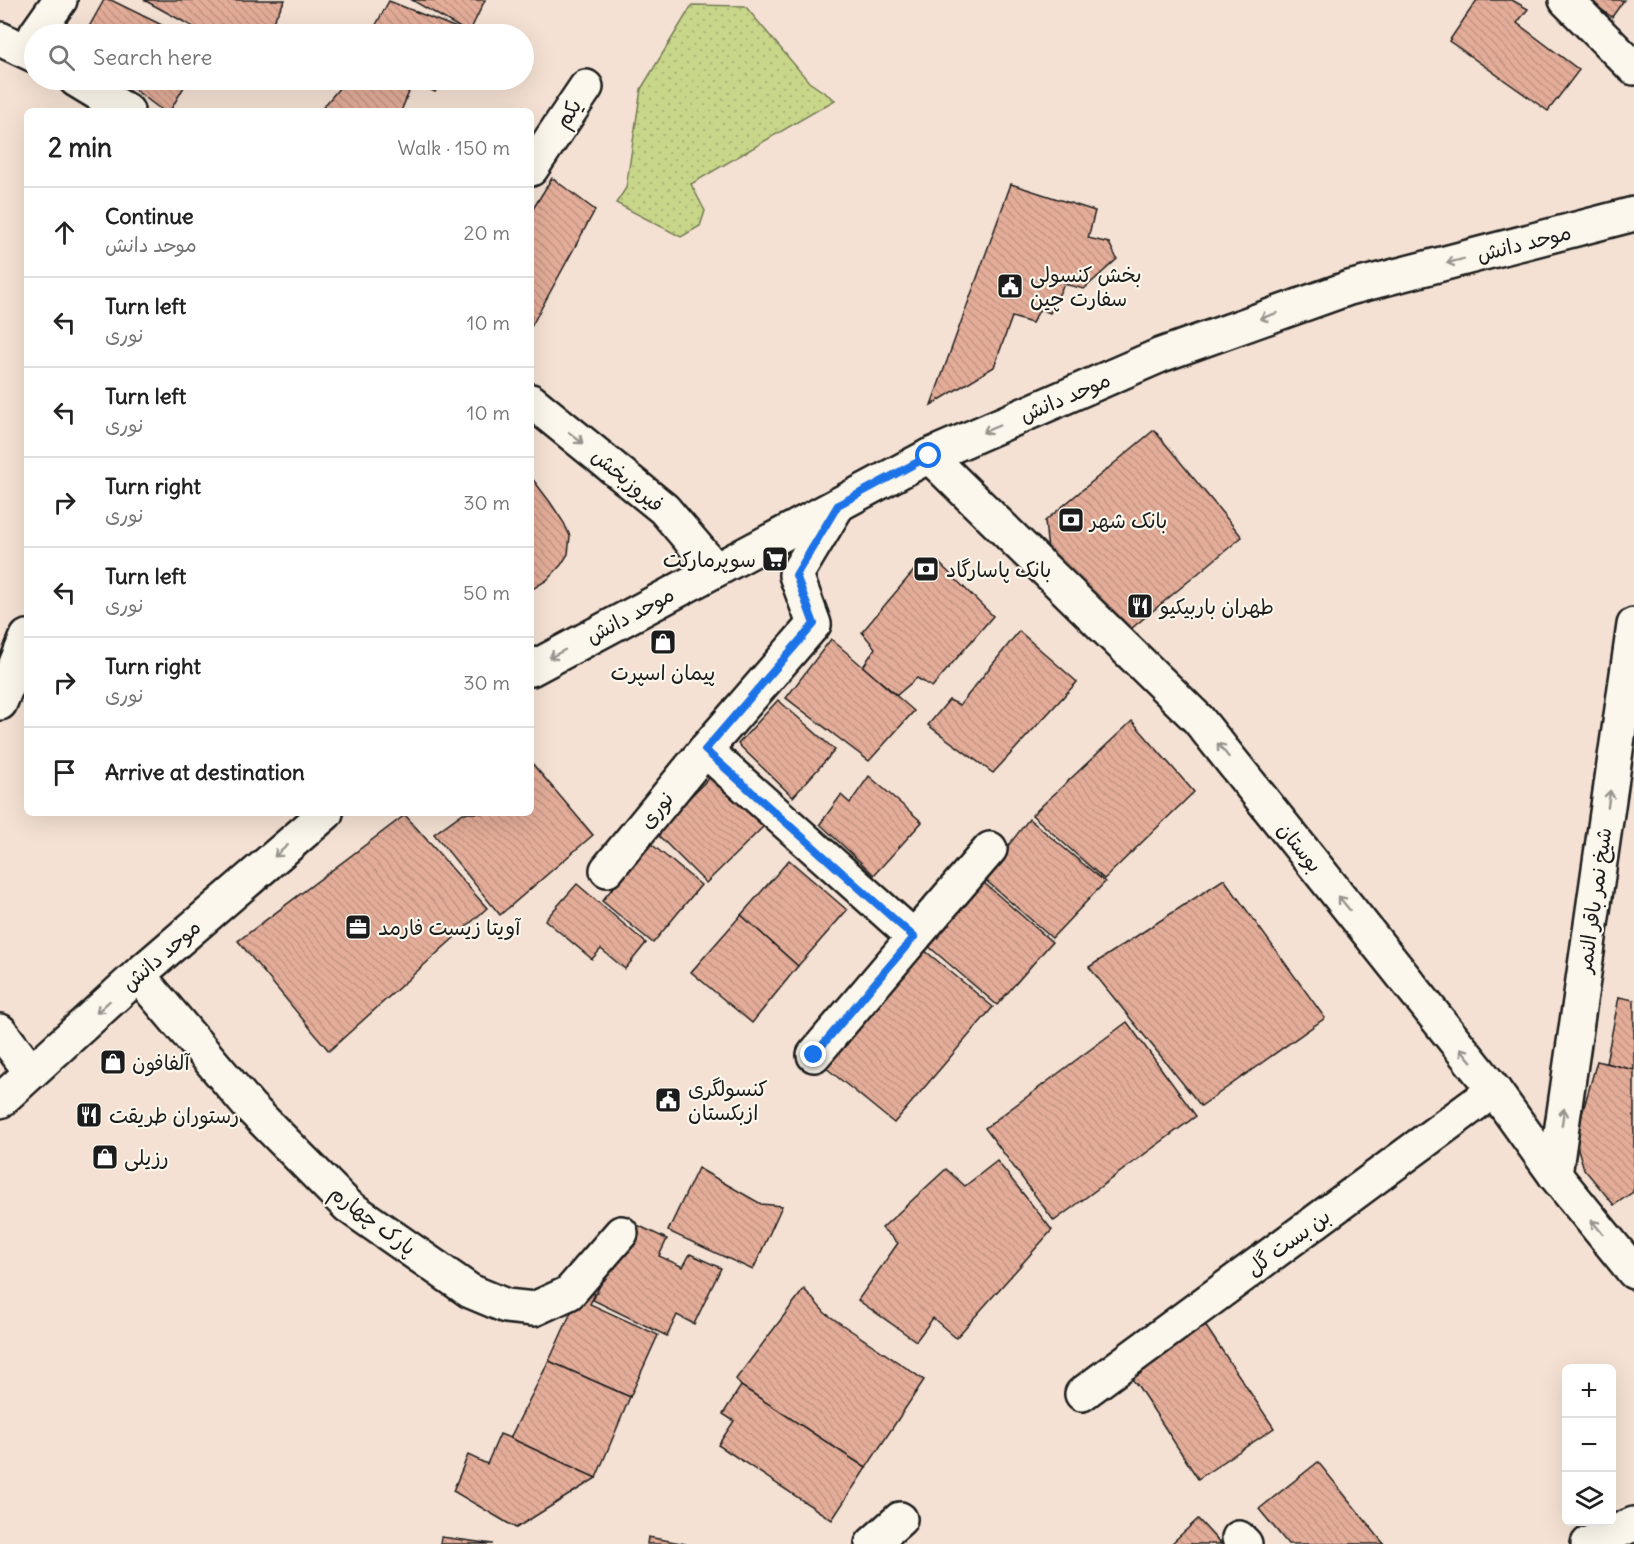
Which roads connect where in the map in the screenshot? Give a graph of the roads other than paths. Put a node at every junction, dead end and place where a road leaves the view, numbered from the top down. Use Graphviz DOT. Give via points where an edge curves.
graph roads {
  1 [pos="60,0"];
  2 [pos="1566,0"];
  3 [pos="41,24"];
  4 [pos="1634,68"];
  5 [pos="586,87"];
  6 [pos="92,90"];
  7 [pos="122,108"];
  8 [pos="534,165"];
  9 [pos="1634,214"];
  10 [pos="534,403"];
  11 [pos="929,456"];
  12 [pos="838,505"];
  13 [pos="715,569"];
  14 [pos="1634,624"];
  15 [pos="24,644"];
  16 [pos="534,667"];
  17 [pos="0,703"];
  18 [pos="705,750"];
  19 [pos="323,816"];
  20 [pos="990,849"];
  21 [pos="607,870"];
  22 [pos="914,937"];
  23 [pos="138,975"];
  24 [pos="0,1031"];
  25 [pos="814,1055"];
  26 [pos="31,1072"];
  27 [pos="1494,1090"];
  28 [pos="0,1101"];
  29 [pos="1555,1175"];
  30 [pos="621,1233"];
  31 [pos="1634,1272"];
  32 [pos="1082,1394"];
  33 [pos="900,1519"];
  34 [pos="1634,1524"];
  35 [pos="872,1544"];
  36 [pos="1588,1544"];
  1 -- 3 [label="street"];
  2 -- 4 [label="street"];
  5 -- 8 [label="street, یکم"];
  6 -- 7 [label="street"];
  9 -- 11 [label="street, موحد دانش, one-way" via="1349,288 1161,355"];
  10 -- 13 [label="street, فیروزبخش, one-way" via="664,509"];
  11 -- 12 [label="street, موحد دانش"];
  27 -- 11 [label="street, بوستان, one-way" via="1198,719"];
  12 -- 13 [label="street, موحد دانش"];
  12 -- 18 [label="street, نوری" via="796,575 814,624"];
  13 -- 16 [label="street, موحد دانش, one-way"];
  29 -- 14 [label="street, شیخ نمر باقر النمر, one-way"];
  15 -- 17 [label="street"];
  18 -- 21 [label="street, نوری"];
  18 -- 22 [label="street"];
  19 -- 23 [label="street, موحد دانش, one-way"];
  20 -- 22 [label="street"];
  22 -- 25 [label="street"];
  23 -- 26 [label="street, موحد دانش, one-way"];
  23 -- 30 [label="street, پارک چهارم" via="249,1106 348,1206 470,1291 506,1306 534,1308 569,1293"];
  24 -- 26 [label="street"];
  26 -- 28 [label="street, موحد دانش"];
  27 -- 29 [label="street, بوستان"];
  27 -- 32 [label="street, بن بست گل"];
  31 -- 29 [label="street, بوستان, one-way"];
  33 -- 35 [label="street"];
  34 -- 36 [label="street"];
}
